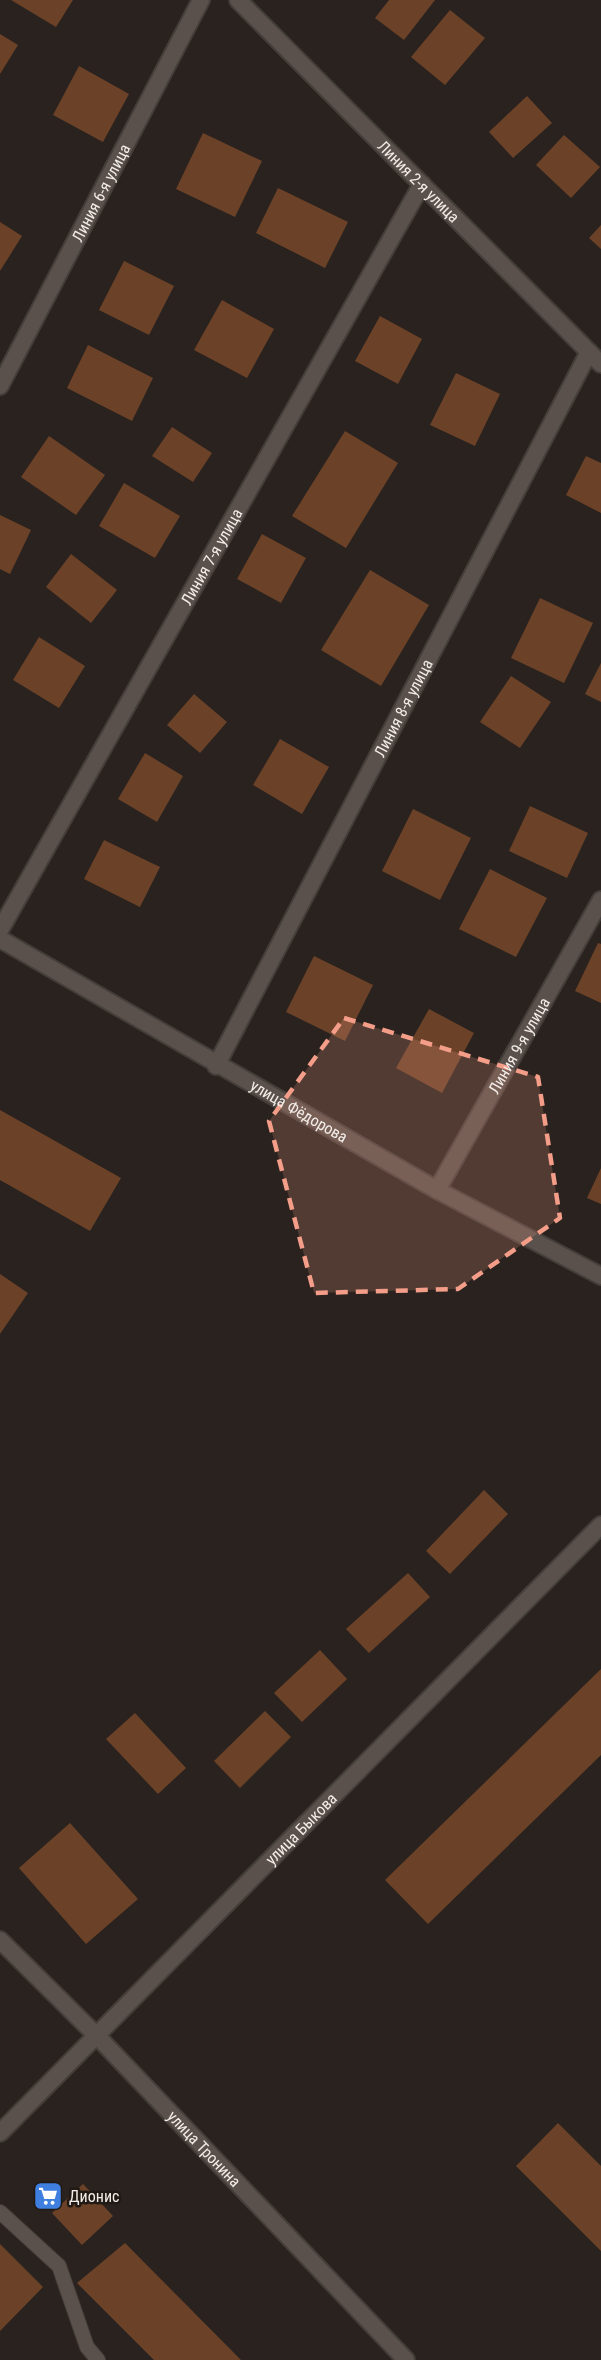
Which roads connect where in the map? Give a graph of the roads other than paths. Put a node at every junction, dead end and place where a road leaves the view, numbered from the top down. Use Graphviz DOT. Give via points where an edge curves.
graph roads {
  1 [pos="201,0"];
  2 [pos="238,0"];
  3 [pos="422,184"];
  4 [pos="589,352"];
  5 [pos="601,364"];
  6 [pos="0,386"];
  7 [pos="601,900"];
  8 [pos="0,930"];
  9 [pos="0,939"];
  10 [pos="216,1066"];
  11 [pos="437,1190"];
  12 [pos="601,1276"];
  13 [pos="601,1525"];
  14 [pos="0,1940"];
  15 [pos="98,2037"];
  16 [pos="0,2133"];
  17 [pos="0,2212"];
  18 [pos="98,2360"];
  19 [pos="406,2360"];
  1 -- 6 [label="street, Линия 6-я улица"];
  2 -- 3 [label="street, Линия 2-я улица"];
  3 -- 4 [label="street, Линия 2-я улица"];
  3 -- 8 [label="street, Линия 7-я улица"];
  4 -- 5 [label="street, Линия 2-я улица"];
  4 -- 10 [label="street, Линия 8-я улица"];
  7 -- 11 [label="street, Линия 9-я улица"];
  9 -- 10 [label="street, улица Фёдорова"];
  10 -- 11 [label="street, улица Фёдорова"];
  11 -- 12 [label="street, улица Фёдорова"];
  13 -- 15 [label="street, улица Быкова"];
  14 -- 15 [label="street, улица Тронина"];
  15 -- 16 [label="street, улица Быкова"];
  15 -- 19 [label="street, улица Тронина"];
  17 -- 18 [label="lane" via="59,2266 87,2347"];
}
